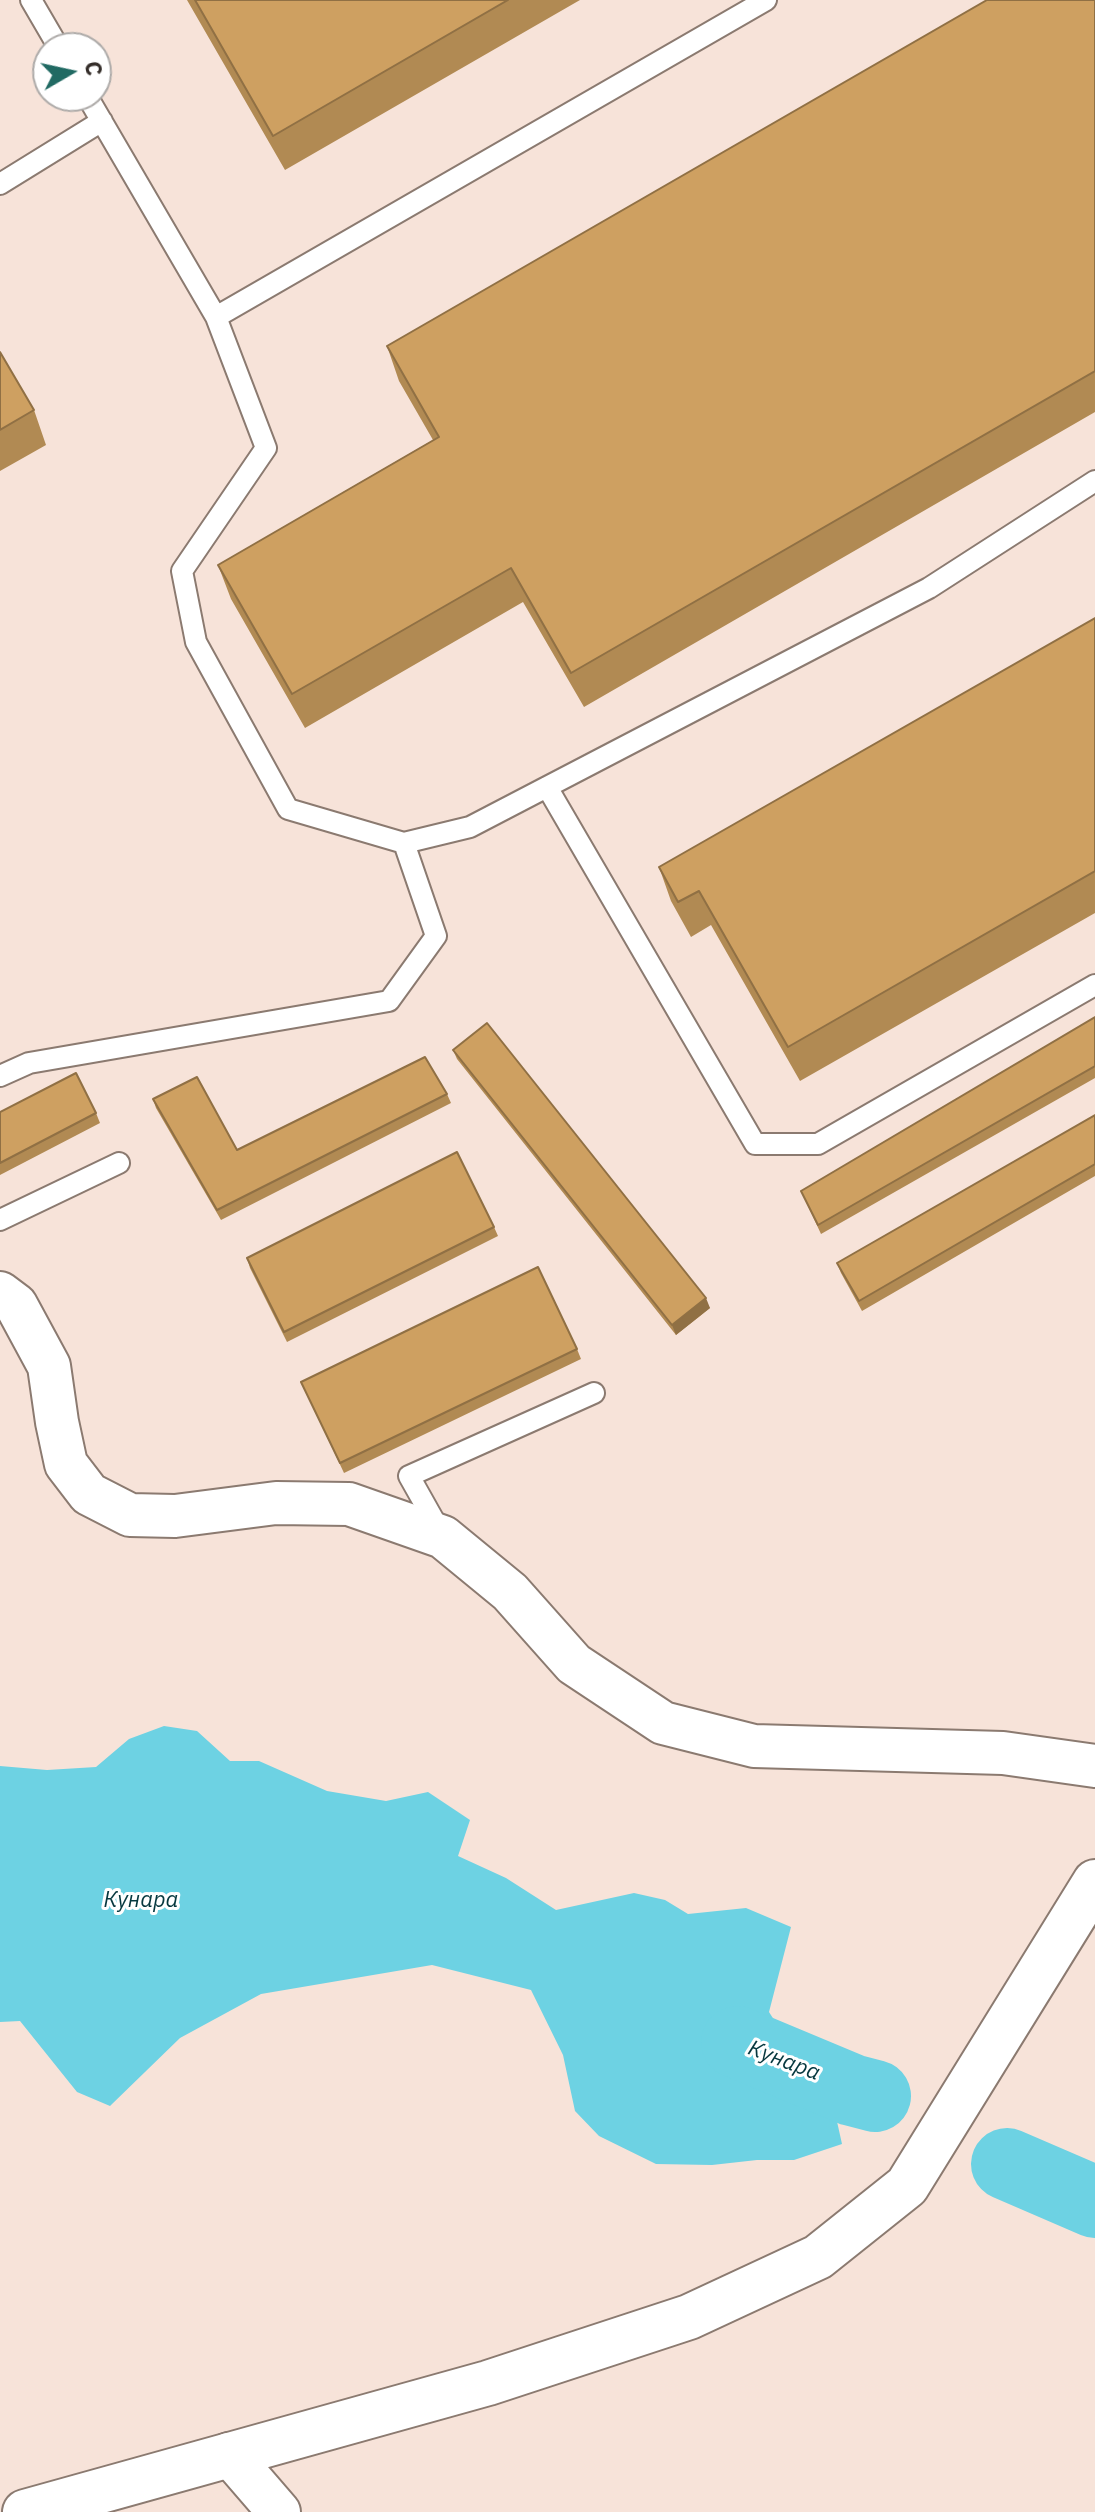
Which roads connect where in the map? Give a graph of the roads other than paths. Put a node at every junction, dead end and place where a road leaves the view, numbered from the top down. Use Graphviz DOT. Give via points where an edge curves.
graph roads {
  1 [pos="31,0"];
  2 [pos="766,0"];
  3 [pos="50,32"];
  4 [pos="97,112"];
  5 [pos="102,121"];
  6 [pos="0,184"];
  7 [pos="216,317"];
  8 [pos="1095,481"];
  9 [pos="547,787"];
  10 [pos="404,843"];
  11 [pos="1095,985"];
  12 [pos="0,1076"];
  13 [pos="119,1163"];
  14 [pos="0,1220"];
  15 [pos="0,1293"];
  16 [pos="594,1393"];
  17 [pos="443,1537"];
  18 [pos="1095,1766"];
  19 [pos="1095,1882"];
  20 [pos="229,2454"];
  21 [pos="25,2512"];
  22 [pos="279,2512"];
  1 -- 3 [label="lane"];
  2 -- 7 [label="lane"];
  4 -- 5 [label="lane"];
  5 -- 6 [label="lane"];
  5 -- 7 [label="lane"];
  7 -- 10 [label="lane" via="266,448 182,571 196,642 288,809"];
  8 -- 9 [label="lane" via="929,588"];
  9 -- 10 [label="lane" via="470,827"];
  9 -- 11 [label="lane" via="755,1144 818,1144"];
  10 -- 12 [label="lane" via="436,936 389,1001 29,1063"];
  13 -- 14 [label="lane"];
  15 -- 17 [label="street" via="16,1305 49,1366 66,1464 89,1494 130,1515 175,1516 276,1503 349,1504"];
  16 -- 17 [label="lane" via="409,1476"];
  17 -- 18 [label="street" via="510,1592 574,1664 663,1723 754,1746 1003,1753"];
  19 -- 20 [label="street" via="907,2186 818,2257 689,2317 488,2383"];
  20 -- 21 [label="street"];
  20 -- 22 [label="street"];
}
